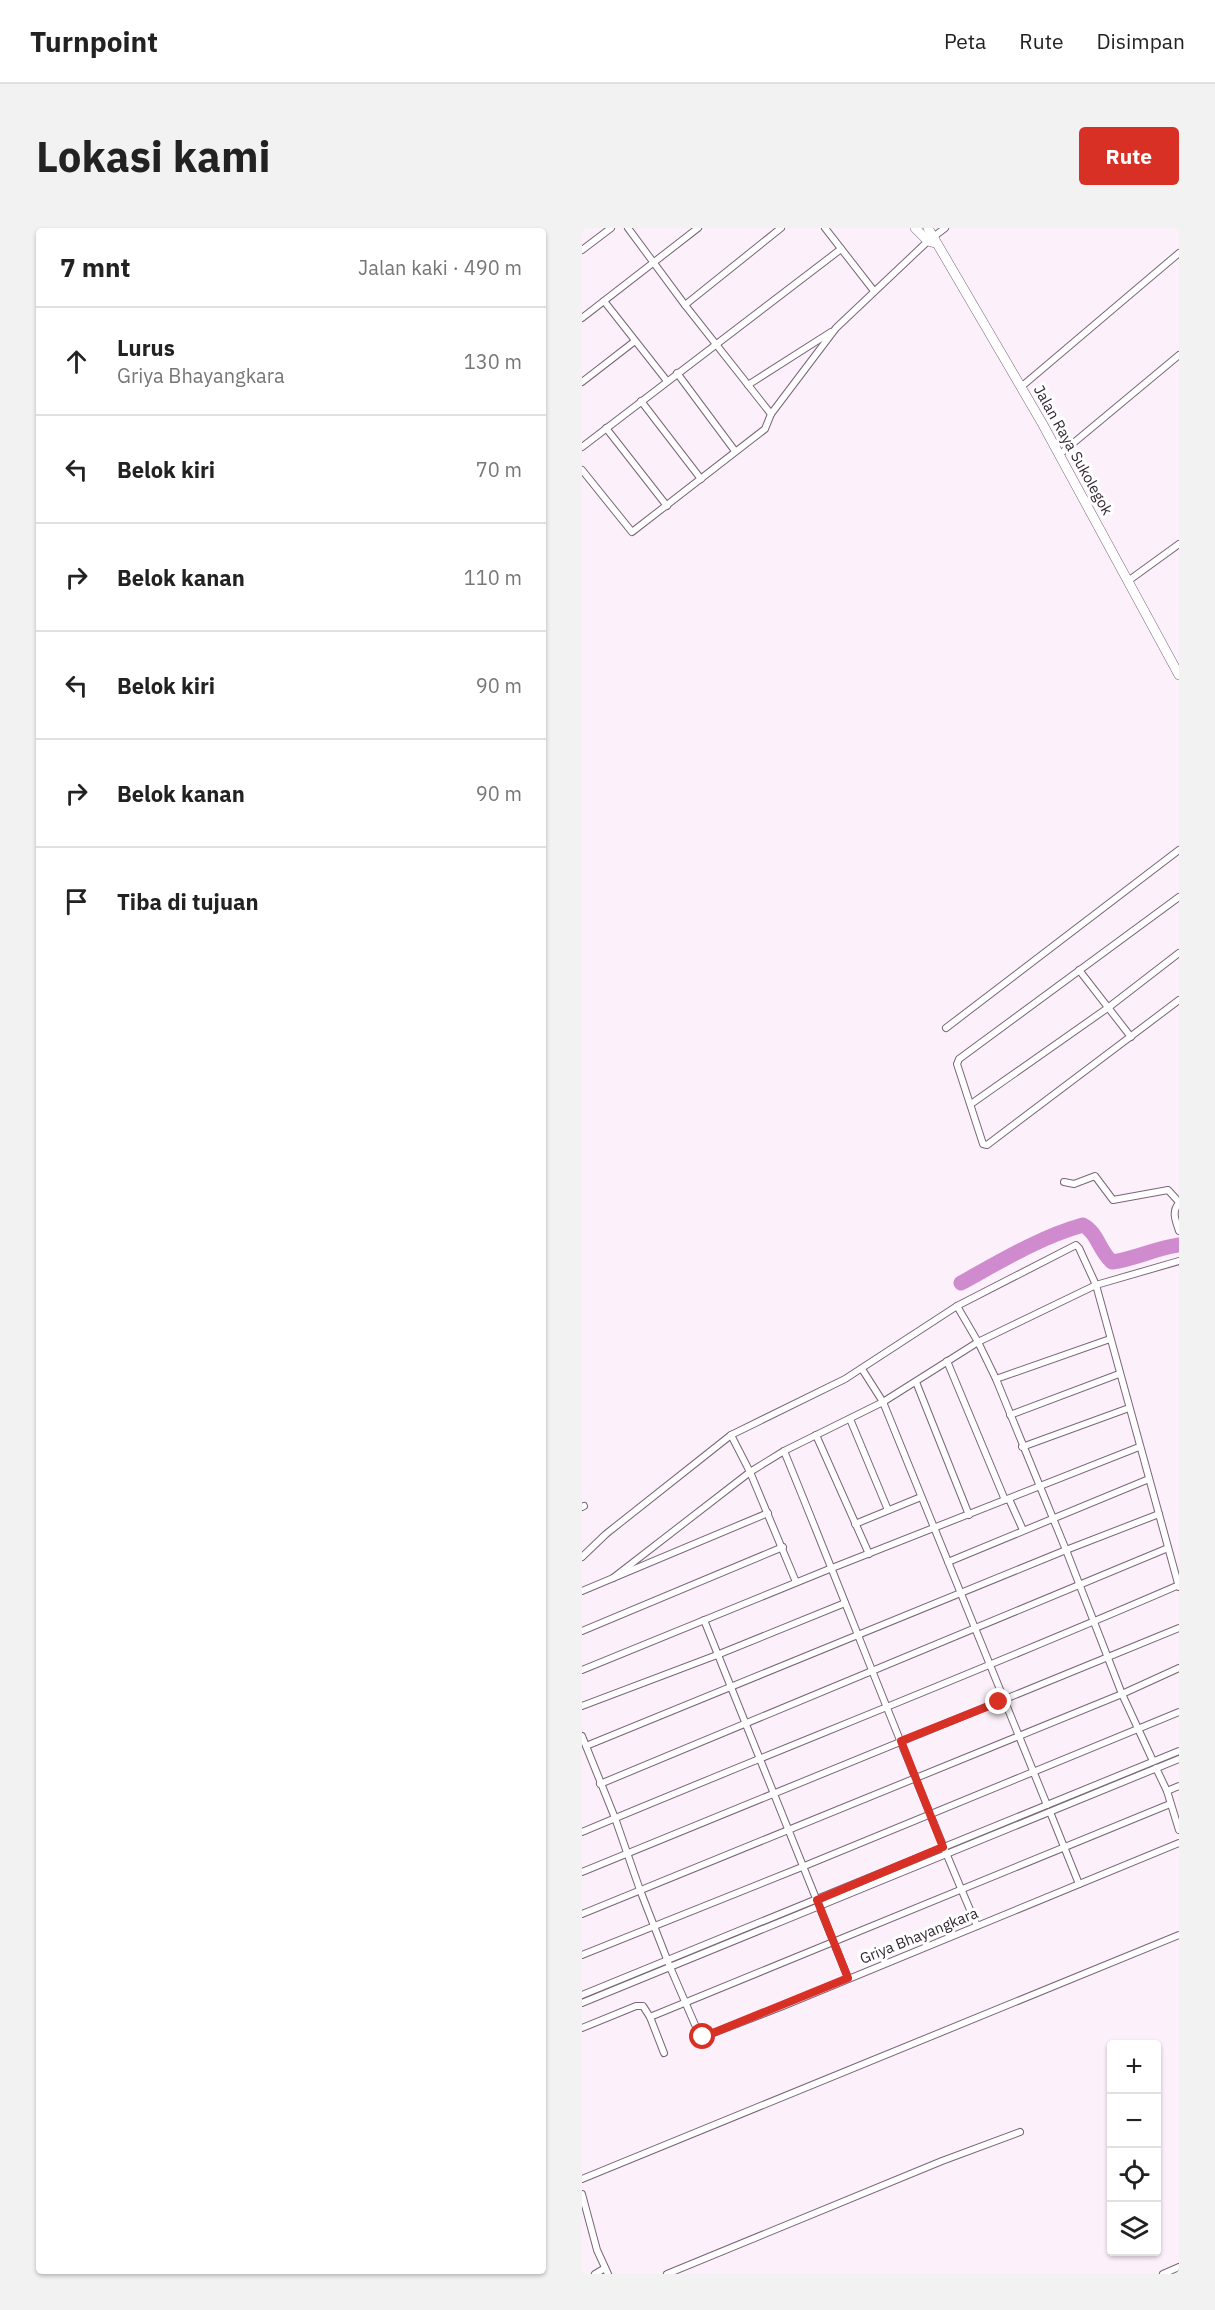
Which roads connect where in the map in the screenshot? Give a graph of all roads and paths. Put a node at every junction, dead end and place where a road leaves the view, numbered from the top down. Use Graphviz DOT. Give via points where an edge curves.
graph roads {
  1 [pos="611,228"];
  2 [pos="628,228"];
  3 [pos="698,228"];
  4 [pos="782,228"];
  5 [pos="825,228"];
  6 [pos="915,228"];
  7 [pos="945,228"];
  8 [pos="931,237"];
  9 [pos="841,249"];
  10 [pos="582,250"];
  11 [pos="1179,253"];
  12 [pos="654,263"];
  13 [pos="874,291"];
  14 [pos="604,302"];
  15 [pos="685,305"];
  16 [pos="582,318"];
  17 [pos="836,328"];
  18 [pos="635,341"];
  19 [pos="716,344"];
  20 [pos="1179,355"];
  21 [pos="677,373"];
  22 [pos="667,381"];
  23 [pos="582,382"];
  24 [pos="748,385"];
  25 [pos="1021,387"];
  26 [pos="641,401"];
  27 [pos="771,414"];
  28 [pos="606,428"];
  29 [pos="582,447"];
  30 [pos="735,451"];
  31 [pos="1059,455"];
  32 [pos="582,470"];
  33 [pos="701,479"];
  34 [pos="667,506"];
  35 [pos="1179,544"];
  36 [pos="1128,581"];
  37 [pos="1179,675"];
  38 [pos="1179,849"];
  39 [pos="1179,897"];
  40 [pos="1179,953"];
  41 [pos="1079,970"];
  42 [pos="1179,1000"];
  43 [pos="1108,1007"];
  44 [pos="946,1028"];
  45 [pos="1131,1037"];
  46 [pos="971,1104"];
  47 [pos="1064,1182"];
  48 [pos="1179,1202"];
  49 [pos="1179,1231"];
  50 [pos="1179,1261"];
  51 [pos="1096,1285"];
  52 [pos="957,1306"];
  53 [pos="1110,1339"];
  54 [pos="978,1342"];
  55 [pos="947,1361"];
  56 [pos="862,1369"];
  57 [pos="1119,1374"];
  58 [pos="996,1379"];
  59 [pos="916,1382"];
  60 [pos="883,1402"];
  61 [pos="1129,1408"];
  62 [pos="1010,1415"];
  63 [pos="850,1419"];
  64 [pos="816,1435"];
  65 [pos="731,1436"];
  66 [pos="1022,1447"];
  67 [pos="1139,1447"];
  68 [pos="784,1451"];
  69 [pos="750,1472"];
  70 [pos="1149,1479"];
  71 [pos="1040,1486"];
  72 [pos="921,1497"];
  73 [pos="1007,1500"];
  74 [pos="888,1510"];
  75 [pos="768,1513"];
  76 [pos="1159,1514"];
  77 [pos="969,1515"];
  78 [pos="1053,1519"];
  79 [pos="855,1524"];
  80 [pos="935,1528"];
  81 [pos="1023,1530"];
  82 [pos="783,1546"];
  83 [pos="1168,1548"];
  84 [pos="1066,1550"];
  85 [pos="868,1554"];
  86 [pos="582,1557"];
  87 [pos="948,1562"];
  88 [pos="832,1568"];
  89 [pos="613,1578"];
  90 [pos="796,1582"];
  91 [pos="1080,1585"];
  92 [pos="1179,1586"];
  93 [pos="582,1590"];
  94 [pos="962,1593"];
  95 [pos="845,1603"];
  96 [pos="704,1620"];
  97 [pos="1095,1622"];
  98 [pos="976,1628"];
  99 [pos="1179,1629"];
  100 [pos="582,1631"];
  101 [pos="858,1634"];
  102 [pos="717,1655"];
  103 [pos="1107,1657"];
  104 [pos="990,1666"];
  105 [pos="1179,1668"];
  106 [pos="582,1670"];
  107 [pos="872,1671"];
  108 [pos="730,1688"];
  109 [pos="1122,1694"];
  110 [pos="1004,1700"];
  111 [pos="887,1705"];
  112 [pos="582,1706"];
  113 [pos="1179,1712"];
  114 [pos="745,1724"];
  115 [pos="1137,1730"];
  116 [pos="582,1736"];
  117 [pos="1018,1736"];
  118 [pos="901,1741"];
  119 [pos="586,1746"];
  120 [pos="1179,1751"];
  121 [pos="1179,1759"];
  122 [pos="759,1761"];
  123 [pos="1154,1764"];
  124 [pos="1034,1772"];
  125 [pos="914,1779"];
  126 [pos="600,1784"];
  127 [pos="1179,1786"];
  128 [pos="1167,1791"];
  129 [pos="773,1795"];
  130 [pos="1170,1804"];
  131 [pos="1048,1809"];
  132 [pos="929,1815"];
  133 [pos="615,1818"];
  134 [pos="1179,1830"];
  135 [pos="787,1831"];
  136 [pos="582,1832"];
  137 [pos="1179,1843"];
  138 [pos="1064,1848"];
  139 [pos="944,1851"];
  140 [pos="628,1854"];
  141 [pos="802,1867"];
  142 [pos="582,1872"];
  143 [pos="1079,1884"];
  144 [pos="640,1890"];
  145 [pos="961,1891"];
  146 [pos="818,1903"];
  147 [pos="582,1914"];
  148 [pos="976,1926"];
  149 [pos="654,1927"];
  150 [pos="1179,1935"];
  151 [pos="833,1942"];
  152 [pos="582,1954"];
  153 [pos="668,1963"];
  154 [pos="848,1978"];
  155 [pos="582,1995"];
  156 [pos="582,2003"];
  157 [pos="685,2004"];
  158 [pos="650,2017"];
  159 [pos="582,2028"];
  160 [pos="664,2053"];
  161 [pos="1020,2132"];
  162 [pos="582,2179"];
  163 [pos="582,2194"];
  164 [pos="1179,2267"];
  165 [pos="606,2271"];
  166 [pos="595,2274"];
  167 [pos="667,2274"];
  168 [pos="1163,2274"];
  1 -- 10 [label="street"];
  2 -- 12 [label="street"];
  3 -- 12 [label="street"];
  4 -- 15 [label="street"];
  5 -- 9 [label="street"];
  6 -- 8 [label="street, Jalan Raya Sukolegok"];
  7 -- 8 [label="street"];
  8 -- 13 [label="street"];
  8 -- 25 [label="street, Jalan Raya Sukolegok"];
  9 -- 13 [label="street"];
  9 -- 19 [label="street"];
  11 -- 25 [label="street"];
  12 -- 14 [label="street"];
  12 -- 15 [label="street"];
  13 -- 17 [label="street"];
  14 -- 16 [label="street"];
  14 -- 18 [label="street"];
  15 -- 19 [label="street"];
  17 -- 24 [label="street"];
  17 -- 27 [label="street"];
  18 -- 22 [label="street"];
  18 -- 23 [label="street"];
  19 -- 21 [label="street"];
  19 -- 24 [label="street"];
  20 -- 31 [label="street"];
  21 -- 22 [label="street"];
  21 -- 30 [label="street"];
  22 -- 26 [label="street"];
  24 -- 27 [label="street"];
  25 -- 31 [label="street, Jalan Raya Sukolegok"];
  26 -- 28 [label="street"];
  26 -- 33 [label="street"];
  27 -- 30 [label="street" via="765,429"];
  28 -- 29 [label="street"];
  28 -- 34 [label="street"];
  30 -- 33 [label="street"];
  31 -- 36 [label="street, Jalan Raya Sukolegok"];
  32 -- 34 [label="street" via="632,532"];
  33 -- 34 [label="street"];
  35 -- 36 [label="street"];
  36 -- 37 [label="street, Jalan Raya Sukolegok"];
  38 -- 44 [label="street"];
  39 -- 41 [label="street"];
  40 -- 43 [label="street"];
  41 -- 43 [label="street"];
  41 -- 46 [label="street" via="959,1059 957,1064"];
  42 -- 45 [label="street"];
  43 -- 45 [label="street"];
  43 -- 46 [label="street"];
  45 -- 46 [label="street" via="987,1144 983,1144"];
  47 -- 48 [label="street" via="1074,1185 1095,1176 1113,1200 1168,1190"];
  48 -- 49 [label="street" via="1174,1210"];
  50 -- 51 [label="street"];
  51 -- 52 [label="street" via="1076,1245"];
  51 -- 53 [label="street"];
  51 -- 54 [label="street"];
  52 -- 54 [label="street"];
  52 -- 56 [label="street"];
  53 -- 57 [label="street"];
  53 -- 58 [label="street"];
  54 -- 55 [label="street"];
  54 -- 58 [label="street"];
  55 -- 59 [label="street"];
  55 -- 73 [label="street"];
  56 -- 60 [label="street"];
  56 -- 65 [label="street"];
  57 -- 61 [label="street"];
  57 -- 62 [label="street"];
  58 -- 62 [label="street"];
  59 -- 60 [label="street"];
  59 -- 77 [label="street"];
  60 -- 63 [label="street"];
  60 -- 72 [label="street"];
  61 -- 66 [label="street"];
  61 -- 67 [label="street"];
  62 -- 66 [label="street"];
  63 -- 64 [label="street"];
  63 -- 74 [label="street"];
  64 -- 68 [label="street"];
  64 -- 79 [label="street"];
  65 -- 69 [label="street"];
  65 -- 86 [label="street"];
  66 -- 71 [label="street"];
  67 -- 70 [label="street"];
  67 -- 71 [label="street"];
  68 -- 69 [label="street"];
  68 -- 88 [label="street"];
  69 -- 75 [label="street"];
  69 -- 89 [label="street"];
  70 -- 76 [label="street"];
  70 -- 78 [label="street"];
  71 -- 73 [label="street"];
  71 -- 78 [label="street"];
  72 -- 74 [label="street"];
  72 -- 80 [label="street"];
  73 -- 77 [label="street"];
  73 -- 81 [label="street"];
  74 -- 79 [label="street"];
  75 -- 82 [label="street"];
  75 -- 89 [label="street"];
  76 -- 83 [label="street"];
  76 -- 84 [label="street"];
  77 -- 80 [label="street"];
  78 -- 81 [label="street"];
  78 -- 84 [label="street"];
  79 -- 85 [label="street"];
  80 -- 85 [label="street"];
  80 -- 87 [label="street"];
  81 -- 87 [label="street"];
  82 -- 90 [label="street"];
  82 -- 100 [label="street"];
  83 -- 91 [label="street"];
  83 -- 92 [label="street"];
  84 -- 91 [label="street"];
  84 -- 94 [label="street"];
  85 -- 88 [label="street"];
  87 -- 94 [label="street"];
  88 -- 90 [label="street"];
  88 -- 95 [label="street"];
  89 -- 93 [label="street"];
  90 -- 96 [label="street"];
  91 -- 97 [label="street"];
  91 -- 98 [label="street"];
  92 -- 97 [label="street"];
  94 -- 98 [label="street"];
  94 -- 101 [label="street"];
  95 -- 101 [label="street"];
  95 -- 102 [label="street"];
  96 -- 102 [label="street"];
  96 -- 106 [label="street"];
  97 -- 103 [label="street"];
  97 -- 104 [label="street"];
  98 -- 104 [label="street"];
  98 -- 107 [label="street"];
  99 -- 103 [label="street"];
  101 -- 107 [label="street"];
  101 -- 108 [label="street"];
  102 -- 108 [label="street"];
  102 -- 112 [label="street"];
  103 -- 109 [label="street"];
  103 -- 110 [label="street"];
  104 -- 110 [label="street"];
  104 -- 111 [label="street"];
  105 -- 109 [label="street"];
  107 -- 111 [label="street"];
  107 -- 114 [label="street"];
  108 -- 114 [label="street"];
  108 -- 119 [label="street"];
  109 -- 115 [label="street"];
  109 -- 117 [label="street"];
  110 -- 117 [label="street"];
  110 -- 118 [label="street"];
  111 -- 118 [label="street"];
  111 -- 122 [label="street"];
  113 -- 115 [label="street"];
  114 -- 122 [label="street"];
  114 -- 126 [label="street"];
  115 -- 123 [label="street"];
  115 -- 124 [label="street"];
  116 -- 119 [label="street"];
  117 -- 124 [label="street"];
  117 -- 125 [label="street"];
  118 -- 125 [label="street"];
  118 -- 129 [label="street"];
  119 -- 126 [label="street"];
  120 -- 123 [label="street"];
  121 -- 123 [label="street"];
  122 -- 129 [label="street"];
  122 -- 133 [label="street"];
  123 -- 128 [label="street"];
  123 -- 131 [label="street"];
  124 -- 131 [label="street"];
  124 -- 132 [label="street"];
  125 -- 132 [label="street"];
  125 -- 135 [label="street"];
  126 -- 133 [label="street"];
  127 -- 128 [label="street"];
  128 -- 130 [label="street"];
  129 -- 135 [label="street"];
  129 -- 140 [label="street"];
  130 -- 134 [label="street"];
  130 -- 138 [label="street, Griya Bhayangkara"];
  131 -- 138 [label="street"];
  131 -- 139 [label="street"];
  132 -- 139 [label="street"];
  132 -- 141 [label="street"];
  133 -- 136 [label="street"];
  133 -- 140 [label="street"];
  135 -- 141 [label="street"];
  135 -- 144 [label="street"];
  137 -- 143 [label="street, Griya Bhayangkara"];
  138 -- 143 [label="street"];
  138 -- 145 [label="street, Griya Bhayangkara"];
  139 -- 145 [label="street"];
  139 -- 146 [label="street"];
  140 -- 142 [label="street"];
  140 -- 144 [label="street"];
  141 -- 146 [label="street"];
  141 -- 149 [label="street"];
  143 -- 148 [label="street, Griya Bhayangkara"];
  144 -- 147 [label="street"];
  144 -- 149 [label="street"];
  145 -- 148 [label="street"];
  145 -- 151 [label="street, Griya Bhayangkara"];
  146 -- 151 [label="street"];
  146 -- 153 [label="street"];
  148 -- 154 [label="street, Griya Bhayangkara"];
  149 -- 152 [label="street"];
  149 -- 153 [label="street"];
  150 -- 162 [label="street"];
  151 -- 154 [label="street"];
  151 -- 157 [label="street, Griya Bhayangkara"];
  153 -- 155 [label="street"];
  153 -- 156 [label="street"];
  153 -- 157 [label="street"];
  154 -- 157 [label="street, Griya Bhayangkara" via="705,2037 699,2034"];
  157 -- 158 [label="street, Griya Bhayangkara"];
  158 -- 159 [label="street" via="638,2005"];
  158 -- 160 [label="street"];
  161 -- 167 [label="street"];
  163 -- 165 [label="street"];
  164 -- 168 [label="street"];
  165 -- 166 [label="street"];
}
